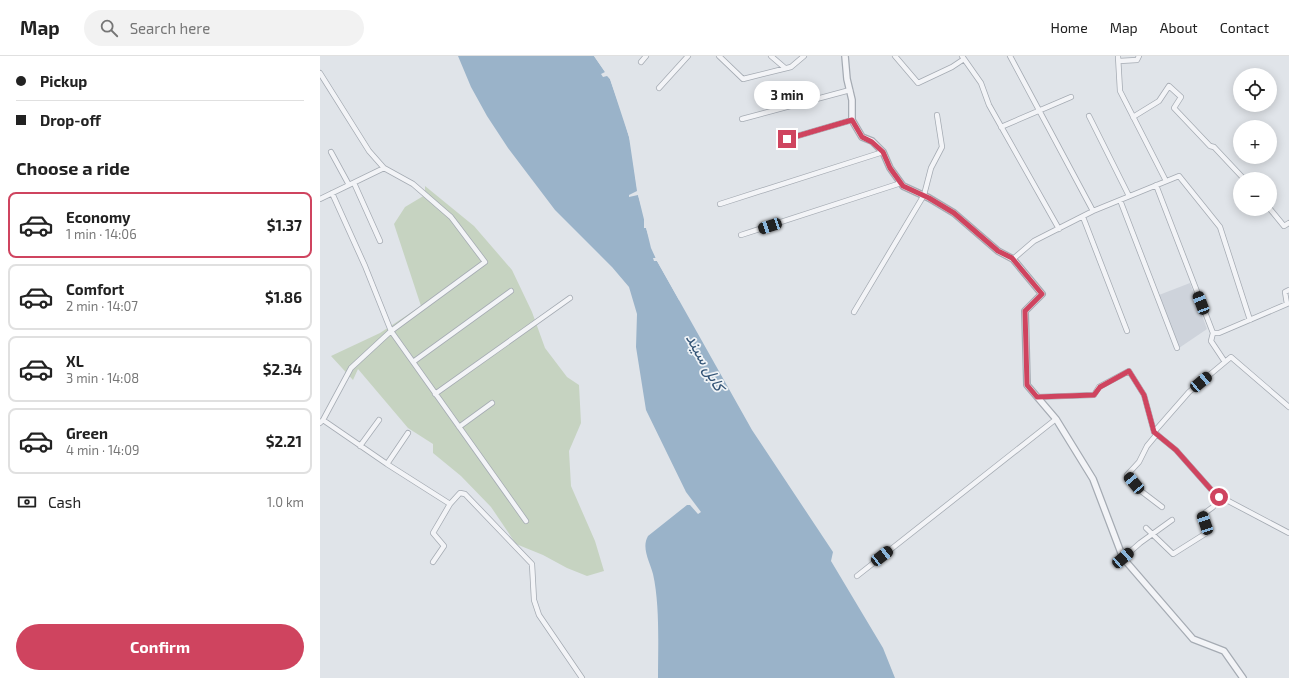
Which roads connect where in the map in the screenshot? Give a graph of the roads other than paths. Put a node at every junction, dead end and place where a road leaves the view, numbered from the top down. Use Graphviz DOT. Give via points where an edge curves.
graph roads {
  1 [pos="646,56"];
  2 [pos="688,56"];
  3 [pos="719,56"];
  4 [pos="771,56"];
  5 [pos="804,56"];
  6 [pos="844,56"];
  7 [pos="895,56"];
  8 [pos="1010,56"];
  9 [pos="1139,56"];
  10 [pos="963,57"];
  11 [pos="1118,59"];
  12 [pos="640,62"];
  13 [pos="785,68"];
  14 [pos="320,73"];
  15 [pos="659,88"];
  16 [pos="850,90"];
  17 [pos="1071,97"];
  18 [pos="1039,111"];
  19 [pos="937,115"];
  20 [pos="1089,116"];
  21 [pos="1133,117"];
  22 [pos="742,119"];
  23 [pos="852,120"];
  24 [pos="1001,127"];
  25 [pos="787,139"];
  26 [pos="331,152"];
  27 [pos="883,152"];
  28 [pos="384,168"];
  29 [pos="1237,172"];
  30 [pos="1166,181"];
  31 [pos="901,183"];
  32 [pos="351,184"];
  33 [pos="1156,185"];
  34 [pos="332,194"];
  35 [pos="924,195"];
  36 [pos="1129,196"];
  37 [pos="320,199"];
  38 [pos="1120,200"];
  39 [pos="720,204"];
  40 [pos="1094,212"];
  41 [pos="1276,216"];
  42 [pos="1083,217"];
  43 [pos="1289,223"];
  44 [pos="1059,228"];
  45 [pos="742,235"];
  46 [pos="380,241"];
  47 [pos="1012,258"];
  48 [pos="1289,290"];
  49 [pos="511,291"];
  50 [pos="570,298"];
  51 [pos="854,312"];
  52 [pos="1250,320"];
  53 [pos="391,331"];
  54 [pos="1127,331"];
  55 [pos="1212,332"];
  56 [pos="1177,348"];
  57 [pos="413,362"];
  58 [pos="1225,362"];
  59 [pos="436,394"];
  60 [pos="1037,397"];
  61 [pos="492,403"];
  62 [pos="1289,407"];
  63 [pos="1056,419"];
  64 [pos="379,420"];
  65 [pos="321,421"];
  66 [pos="459,427"];
  67 [pos="408,433"];
  68 [pos="1156,433"];
  69 [pos="360,446"];
  70 [pos="387,464"];
  71 [pos="1219,497"];
  72 [pos="450,504"];
  73 [pos="1162,507"];
  74 [pos="1172,520"];
  75 [pos="526,521"];
  76 [pos="1146,528"];
  77 [pos="1289,533"];
  78 [pos="1154,535"];
  79 [pos="1123,558"];
  80 [pos="433,562"];
  81 [pos="857,576"];
  82 [pos="582,678"];
  83 [pos="1243,678"];
  1 -- 12 [label="street"];
  2 -- 15 [label="street"];
  3 -- 13 [label="street" via="744,79"];
  4 -- 13 [label="street"];
  5 -- 13 [label="street" via="791,67"];
  6 -- 16 [label="street"];
  7 -- 10 [label="street" via="918,83 952,67"];
  8 -- 18 [label="street"];
  9 -- 11 [label="street" via="1137,60"];
  10 -- 24 [label="street" via="981,83"];
  11 -- 21 [label="street" via="1120,91"];
  14 -- 28 [label="street" via="369,151"];
  16 -- 22 [label="street"];
  16 -- 23 [label="street"];
  17 -- 18 [label="street"];
  18 -- 24 [label="street"];
  18 -- 40 [label="street"];
  19 -- 35 [label="street" via="942,147 931,168"];
  20 -- 36 [label="street"];
  21 -- 29 [label="street" via="1159,101 1169,86 1181,97 1174,108"];
  21 -- 30 [label="street"];
  23 -- 25 [label="street"];
  23 -- 27 [label="street" via="862,137"];
  24 -- 44 [label="street"];
  26 -- 32 [label="street"];
  27 -- 31 [label="street"];
  27 -- 39 [label="street"];
  28 -- 32 [label="street"];
  28 -- 53 [label="street" via="413,184 451,217 485,262"];
  30 -- 33 [label="street"];
  30 -- 52 [label="street" via="1179,176 1220,226"];
  31 -- 35 [label="street"];
  31 -- 45 [label="street"];
  32 -- 34 [label="street"];
  32 -- 46 [label="street"];
  33 -- 36 [label="street"];
  33 -- 55 [label="street"];
  34 -- 37 [label="street"];
  34 -- 53 [label="street"];
  35 -- 47 [label="street" via="954,213 998,251"];
  35 -- 51 [label="street"];
  36 -- 38 [label="street"];
  38 -- 40 [label="street"];
  38 -- 56 [label="street"];
  40 -- 42 [label="street"];
  41 -- 43 [label="street" via="1284,226"];
  42 -- 44 [label="street"];
  42 -- 54 [label="street"];
  44 -- 47 [label="street" via="1034,241"];
  47 -- 60 [label="street" via="1042,294 1025,311 1027,385"];
  48 -- 52 [label="street" via="1285,292 1287,304"];
  49 -- 57 [label="street"];
  50 -- 59 [label="street"];
  52 -- 55 [label="street" via="1218,333"];
  53 -- 57 [label="street"];
  53 -- 65 [label="street" via="351,368"];
  55 -- 58 [label="street" via="1211,341"];
  57 -- 59 [label="street"];
  58 -- 62 [label="street" via="1231,357"];
  58 -- 68 [label="street" via="1189,392"];
  59 -- 66 [label="street"];
  60 -- 63 [label="street"];
  60 -- 68 [label="street" via="1094,395 1100,387 1129,371 1144,395"];
  61 -- 66 [label="street"];
  63 -- 79 [label="street" via="1093,479"];
  63 -- 81 [label="street"];
  64 -- 69 [label="street"];
  65 -- 69 [label="street"];
  66 -- 75 [label="street"];
  67 -- 70 [label="street"];
  68 -- 71 [label="street" via="1176,450"];
  68 -- 73 [label="street" via="1139,462 1127,475 1141,491"];
  69 -- 70 [label="street"];
  70 -- 72 [label="street"];
  71 -- 77 [label="street"];
  71 -- 78 [label="street" via="1213,507 1202,515 1208,532 1173,554"];
  72 -- 80 [label="street" via="432,533 444,546"];
  72 -- 82 [label="street" via="460,493 466,494 532,564 534,600 539,615"];
  74 -- 78 [label="street"];
  76 -- 78 [label="street"];
  78 -- 79 [label="street"];
  79 -- 83 [label="street" via="1193,639 1224,651"];
}
